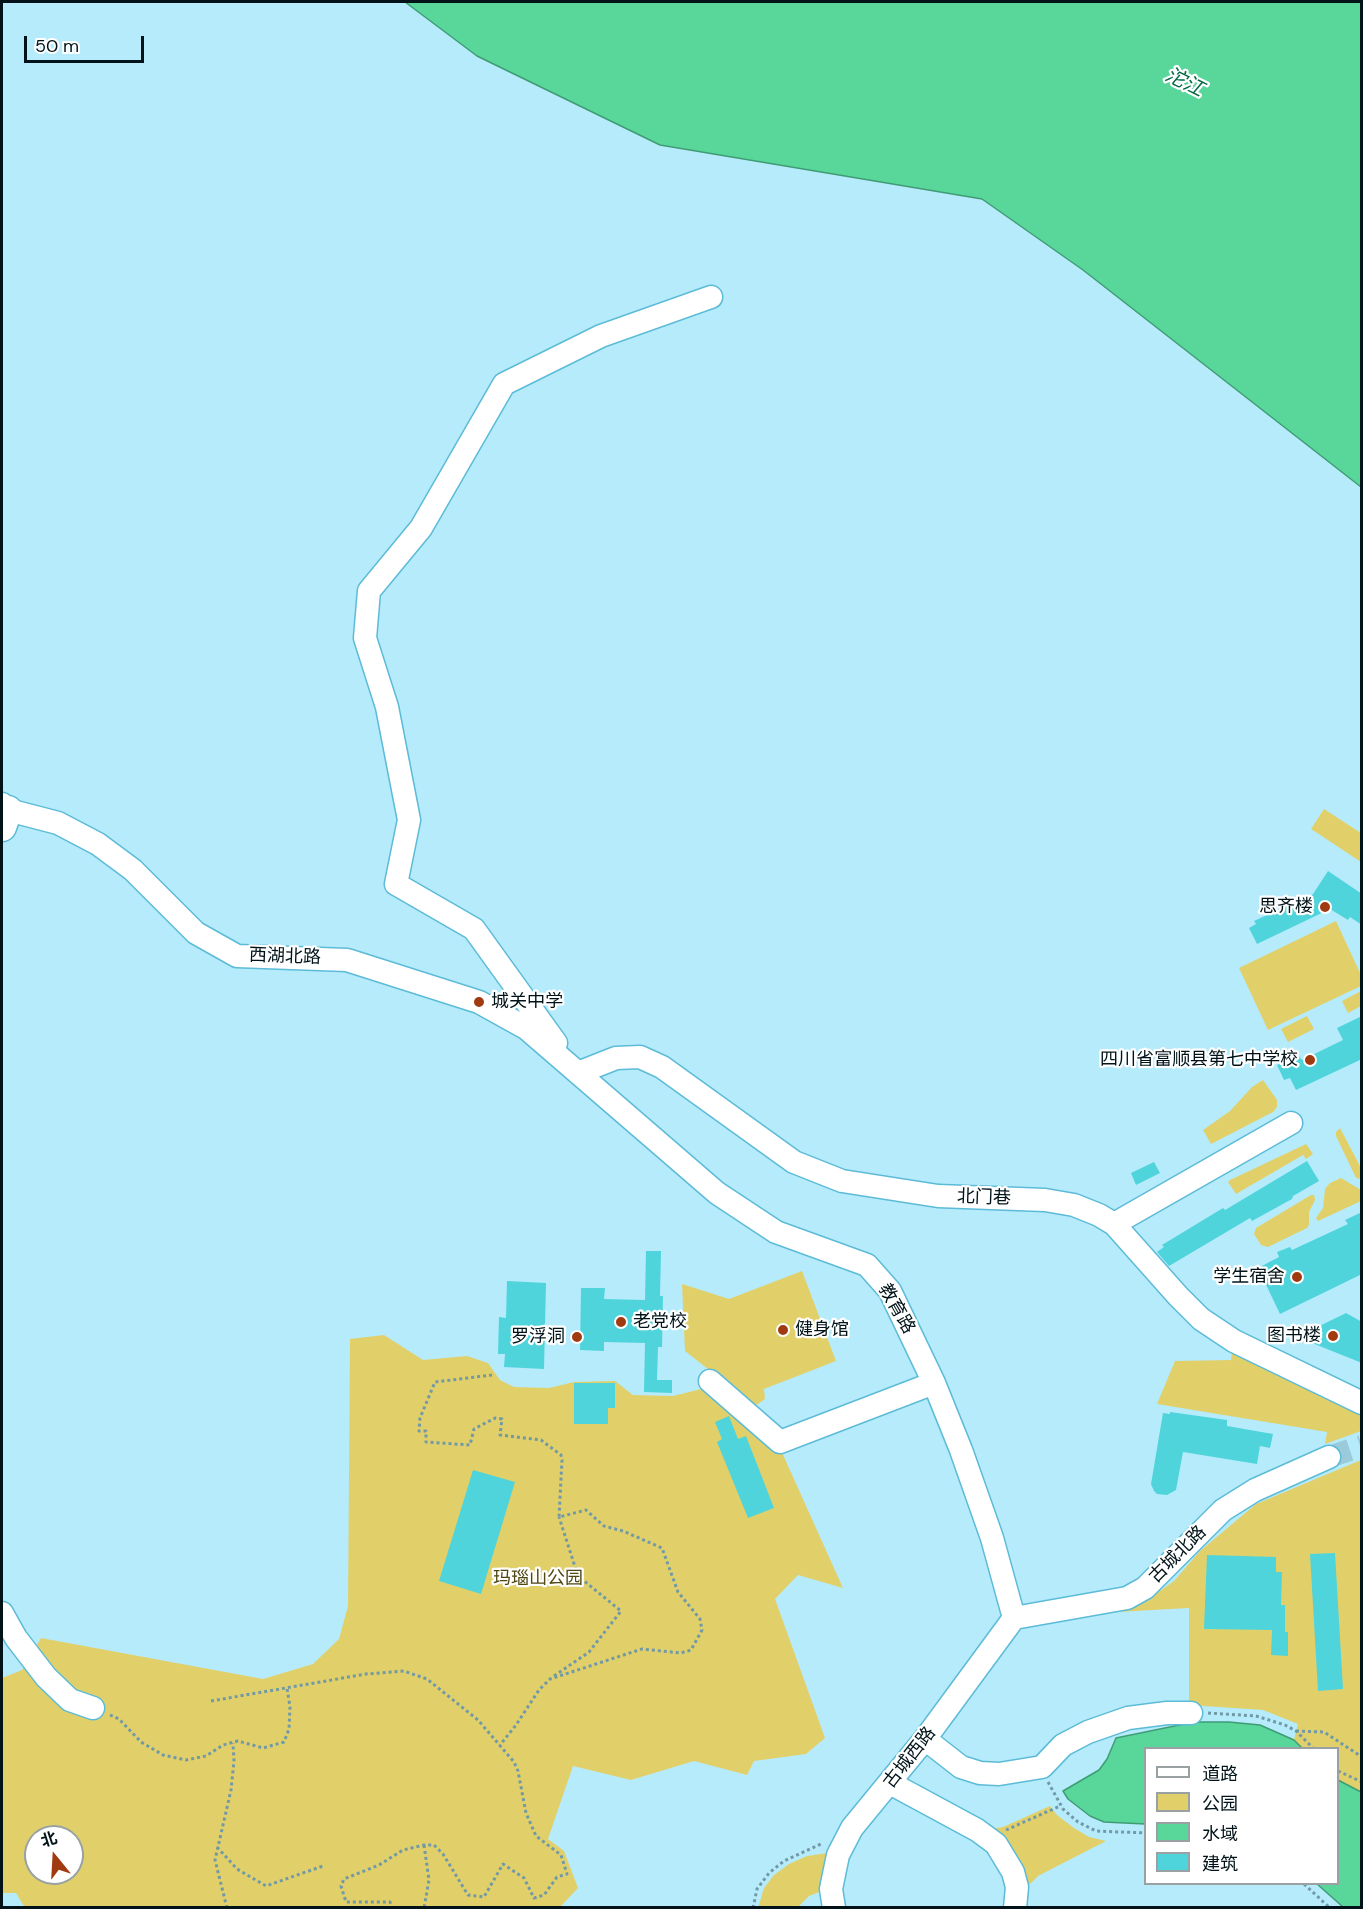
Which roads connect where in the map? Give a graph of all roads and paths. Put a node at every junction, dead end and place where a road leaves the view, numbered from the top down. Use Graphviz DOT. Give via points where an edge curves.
graph roads {
  1 [pos="711,297"];
  2 [pos="4,813"];
  3 [pos="578,1073"];
  4 [pos="1291,1123"];
  5 [pos="1114,1224"];
  6 [pos="492,1375"];
  7 [pos="710,1381"];
  8 [pos="934,1383"];
  9 [pos="1362,1403"];
  10 [pos="1329,1457"];
  11 [pos="559,1517"];
  12 [pos="2,1613"];
  13 [pos="1014,1618"];
  14 [pos="550,1679"];
  15 [pos="286,1688"];
  16 [pos="212,1701"];
  17 [pos="93,1708"];
  18 [pos="1191,1713"];
  19 [pos="1296,1731"];
  20 [pos="925,1739"];
  21 [pos="233,1743"];
  22 [pos="500,1745"];
  23 [pos="1311,1747"];
  24 [pos="1362,1757"];
  25 [pos="1042,1767"];
  26 [pos="1339,1771"];
  27 [pos="1362,1782"];
  28 [pos="890,1783"];
  29 [pos="1061,1805"];
  30 [pos="852,1827"];
  31 [pos="1144,1833"];
  32 [pos="988,1838"];
  33 [pos="424,1845"];
  34 [pos="218,1847"];
  35 [pos="323,1866"];
  36 [pos="1305,1885"];
  37 [pos="227,1908"];
  38 [pos="393,1908"];
  39 [pos="424,1908"];
  40 [pos="753,1908"];
  41 [pos="834,1908"];
  42 [pos="1015,1908"];
  43 [pos="1330,1908"];
  1 -- 3 [label="street" via="601,336 504,384 421,528 369,591 365,638 387,707 409,820 396,884 474,929"];
  2 -- 3 [label="street, 西湖北路" via="58,823 98,844 133,870 196,933 237,956 347,960 480,1002 526,1028"];
  3 -- 5 [label="street, 北门巷" via="616,1058 640,1057 662,1067 794,1161 842,1181 938,1196 1045,1200 1074,1205"];
  3 -- 8 [label="street, 教育路" via="727,1199 776,1232 867,1266 890,1291"];
  4 -- 5 [label="street"];
  5 -- 9 [label="street, 北门巷" via="1201,1319 1234,1341"];
  6 -- 11 [label="path" via="435,1382 420,1418 419,1431 426,1431 426,1442 470,1445 474,1429 495,1418 502,1419 500,1435 541,1440 561,1455"];
  7 -- 8 [label="street" via="780,1443"];
  8 -- 13 [label="street, 教育路" via="988,1527"];
  10 -- 13 [label="street, 古城北路" via="1255,1490 1223,1510 1146,1588 1127,1598"];
  11 -- 14 [label="path" via="578,1576 621,1611 589,1652"];
  11 -- 14 [label="path" via="586,1510 604,1526 662,1548 678,1592 700,1619 702,1630 691,1650 681,1653 642,1649"];
  12 -- 17 [label="street" via="46,1677 70,1700"];
  13 -- 20 [label="street, 古城西路"];
  14 -- 22 [label="path"];
  15 -- 16 [label="path"];
  15 -- 21 [label="path" via="290,1707 284,1742 263,1748"];
  15 -- 22 [label="path" via="404,1671 427,1679 478,1720"];
  17 -- 21 [label="path" via="119,1719 141,1742 163,1755 186,1760 206,1756"];
  18 -- 19 [label="path" via="1256,1716"];
  18 -- 25 [label="street" via="1118,1721 1063,1745"];
  19 -- 23 [label="path"];
  19 -- 24 [label="path" via="1324,1732"];
  20 -- 25 [label="street" via="962,1767 980,1773"];
  20 -- 28 [label="street, 古城西路"];
  21 -- 34 [label="path" via="231,1790"];
  22 -- 33 [label="path" via="518,1771 526,1813 536,1836 561,1855 567,1874 557,1877 544,1895 534,1898 524,1878 504,1864 484,1897 468,1894 443,1854 434,1845"];
  25 -- 29 [label="path"];
  26 -- 27 [label="path"];
  28 -- 30 [label="street, 古城西路"];
  28 -- 32 [label="street"];
  29 -- 31 [label="path" via="1078,1822 1096,1831"];
  29 -- 32 [label="path"];
  30 -- 40 [label="path" via="784,1861 769,1873 757,1889"];
  30 -- 41 [label="street, 古城西路" via="838,1855 831,1889"];
  32 -- 42 [label="street" via="1013,1872 1017,1887"];
  33 -- 38 [label="path" via="403,1850 344,1879 341,1886 346,1902 390,1902"];
  33 -- 39 [label="path" via="429,1881"];
  34 -- 35 [label="path" via="237,1869 266,1886"];
  34 -- 37 [label="path" via="215,1860"];
  36 -- 43 [label="path"];
}
